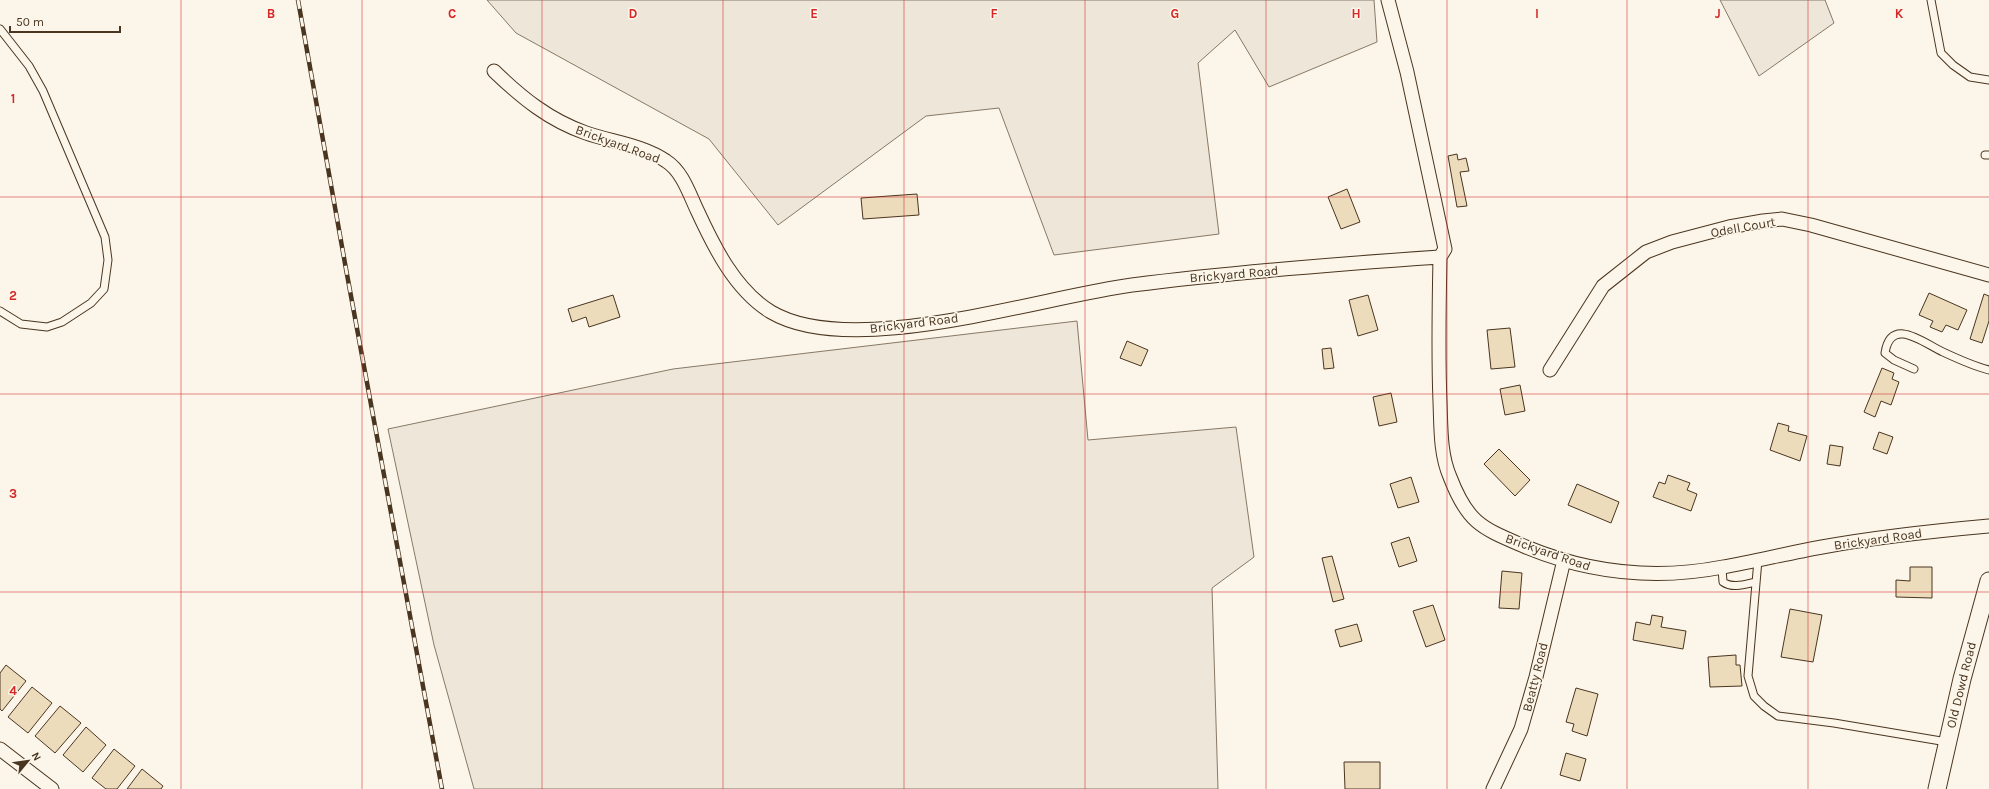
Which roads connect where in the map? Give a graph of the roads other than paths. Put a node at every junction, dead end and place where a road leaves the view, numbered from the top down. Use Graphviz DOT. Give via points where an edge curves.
graph roads {
  1 [pos="1388,0"];
  2 [pos="1931,0"];
  3 [pos="0,29"];
  4 [pos="494,71"];
  5 [pos="1989,80"];
  6 [pos="1440,257"];
  7 [pos="1989,275"];
  8 [pos="0,311"];
  9 [pos="1914,369"];
  10 [pos="1550,370"];
  11 [pos="1989,370"];
  12 [pos="1989,526"];
  13 [pos="1564,560"];
  14 [pos="1758,560"];
  15 [pos="1722,568"];
  16 [pos="1989,581"];
  17 [pos="1756,582"];
  18 [pos="1947,742"];
  19 [pos="0,749"];
  20 [pos="52,789"];
  21 [pos="1493,789"];
  22 [pos="1937,789"];
  1 -- 6 [label="street, Brickyard Road" via="1407,72 1446,249"];
  2 -- 5 [label="lane" via="1941,53 1953,66 1970,77"];
  3 -- 8 [label="lane" via="29,66 43,91 105,237 108,260 104,289 92,303 62,322 47,327 21,324"];
  4 -- 6 [label="street, Brickyard Road" via="519,95 551,118 584,132 644,150 668,162 680,175 719,255 752,298 774,313 804,324 854,329 906,327 1128,286"];
  6 -- 13 [label="street, Brickyard Road" via="1438,346 1441,430 1449,476 1459,499 1478,524 1491,532"];
  7 -- 10 [label="street, Odell Court" via="1782,219 1729,227 1672,242 1646,252 1603,286"];
  9 -- 11 [label="lane" via="1885,353 1887,343 1893,336 1905,334 1919,338 1942,352"];
  12 -- 14 [label="street, Brickyard Road" via="1936,530 1821,547"];
  13 -- 15 [label="street, Brickyard Road" via="1598,569 1647,574"];
  13 -- 21 [label="street, Beatty Road" via="1521,729"];
  14 -- 15 [label="street, Brickyard Road"];
  14 -- 17 [label="lane"];
  15 -- 17 [label="lane" via="1723,582 1728,585"];
  16 -- 18 [label="street, Old Dowd Road"];
  17 -- 18 [label="lane" via="1748,676 1754,696 1764,706 1778,716"];
  18 -- 22 [label="street, Old Dowd Road"];
  19 -- 20 [label="street"];
}
